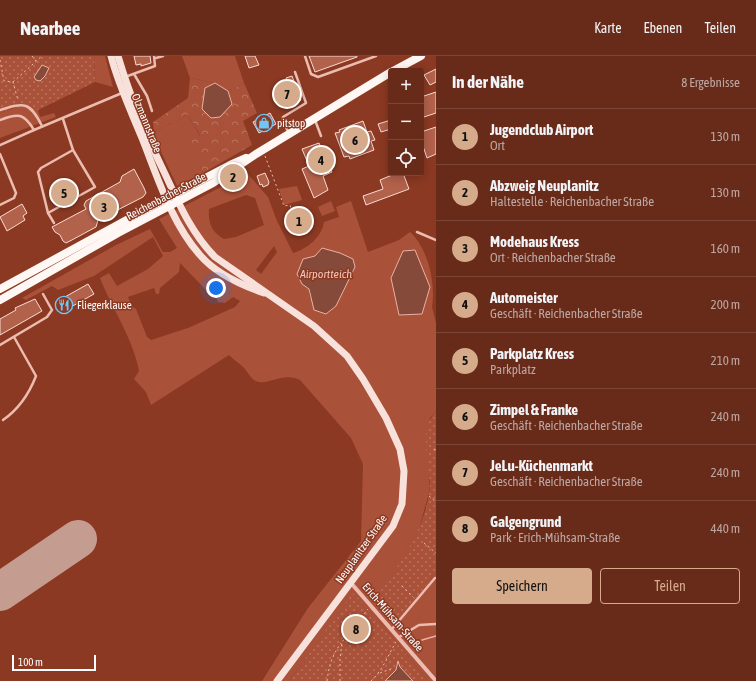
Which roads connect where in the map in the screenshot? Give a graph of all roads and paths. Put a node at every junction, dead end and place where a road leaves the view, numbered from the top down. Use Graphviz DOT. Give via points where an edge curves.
graph roads {
  1 [pos="32,56"];
  2 [pos="42,56"];
  3 [pos="111,56"];
  4 [pos="118,56"];
  5 [pos="163,56"];
  6 [pos="305,56"];
  7 [pos="376,56"];
  8 [pos="421,56"];
  9 [pos="155,57"];
  10 [pos="0,60"];
  11 [pos="37,62"];
  12 [pos="398,68"];
  13 [pos="295,72"];
  14 [pos="388,73"];
  15 [pos="134,74"];
  16 [pos="124,77"];
  17 [pos="12,82"];
  18 [pos="126,91"];
  19 [pos="19,104"];
  20 [pos="0,110"];
  21 [pos="152,111"];
  22 [pos="63,119"];
  23 [pos="314,119"];
  24 [pos="0,120"];
  25 [pos="42,126"];
  26 [pos="34,130"];
  27 [pos="289,134"];
  28 [pos="321,136"];
  29 [pos="0,145"];
  30 [pos="74,150"];
  31 [pos="263,150"];
  32 [pos="0,154"];
  33 [pos="173,200"];
  34 [pos="0,205"];
  35 [pos="305,206"];
  36 [pos="48,213"];
  37 [pos="54,223"];
  38 [pos="417,232"];
  39 [pos="436,240"];
  40 [pos="0,289"];
  41 [pos="43,294"];
  42 [pos="0,300"];
  43 [pos="14,337"];
  44 [pos="0,345"];
  45 [pos="3,420"];
  46 [pos="434,449"];
  47 [pos="436,450"];
  48 [pos="429,496"];
  49 [pos="436,502"];
  50 [pos="424,543"];
  51 [pos="436,553"];
  52 [pos="435,578"];
  53 [pos="352,583"];
  54 [pos="402,586"];
  55 [pos="416,600"];
  56 [pos="371,606"];
  57 [pos="436,624"];
  58 [pos="392,629"];
  59 [pos="399,637"];
  60 [pos="342,642"];
  61 [pos="393,668"];
  62 [pos="380,673"];
  63 [pos="277,681"];
  64 [pos="327,681"];
  65 [pos="340,681"];
  66 [pos="371,681"];
  67 [pos="436,681"];
  1 -- 11 [label="path"];
  2 -- 11 [label="path"];
  3 -- 18 [label="main road, Olzmannstraße"];
  4 -- 16 [label="main road, Olzmannstraße"];
  5 -- 9 [label="lane"];
  6 -- 7 [label="lane" via="311,74 318,77"];
  8 -- 12 [label="main road, Reichenbacher Straße"];
  9 -- 15 [label="lane" via="155,66"];
  10 -- 17 [label="path" via="4,81"];
  11 -- 17 [label="path"];
  13 -- 27 [label="lane" via="306,103 283,116"];
  14 -- 23 [label="main road, Reichenbacher Straße"];
  15 -- 16 [label="lane"];
  15 -- 21 [label="lane" via="148,96"];
  16 -- 18 [label="main road, Olzmannstraße"];
  17 -- 19 [label="path"];
  18 -- 22 [label="lane"];
  18 -- 33 [label="main road, Olzmannstraße" via="155,152"];
  19 -- 20 [label="lane"];
  19 -- 25 [label="lane" via="34,111"];
  22 -- 25 [label="lane"];
  22 -- 30 [label="lane"];
  23 -- 27 [label="main road, Reichenbacher Straße"];
  23 -- 28 [label="lane"];
  24 -- 26 [label="lane" via="11,115 21,116 27,119"];
  25 -- 26 [label="lane"];
  26 -- 29 [label="lane"];
  27 -- 31 [label="main road, Reichenbacher Straße"];
  30 -- 36 [label="lane" via="38,172"];
  30 -- 36 [label="lane" via="95,187"];
  31 -- 33 [label="main road, Reichenbacher Straße" via="231,173"];
  31 -- 35 [label="path" via="284,206 290,205 292,211"];
  32 -- 34 [label="lane" via="16,193 14,198"];
  33 -- 40 [label="main road, Reichenbacher Straße"];
  33 -- 42 [label="main road, Reichenbacher Straße"];
  33 -- 53 [label="main road, Neuplanitzer Straße" via="186,238 209,264 246,287 268,294 314,326 347,356 375,398 400,449 405,482 398,515"];
  36 -- 37 [label="lane"];
  38 -- 39 [label="lane"];
  41 -- 43 [label="lane" via="52,310 47,317"];
  43 -- 44 [label="lane"];
  43 -- 45 [label="lane" via="36,376 26,397"];
  46 -- 47 [label="path"];
  48 -- 49 [label="path"];
  50 -- 51 [label="path"];
  52 -- 55 [label="lane"];
  53 -- 56 [label="street, Erich-Mühsam-Straße"];
  53 -- 63 [label="main road, Neuplanitzer Straße"];
  54 -- 55 [label="path"];
  55 -- 58 [label="lane"];
  56 -- 58 [label="street, Erich-Mühsam-Straße"];
  56 -- 60 [label="path"];
  57 -- 59 [label="lane" via="419,625"];
  58 -- 59 [label="street, Erich-Mühsam-Straße"];
  59 -- 62 [label="path"];
  59 -- 67 [label="street, Erich-Mühsam-Straße"];
  60 -- 64 [label="path" via="331,660"];
  60 -- 65 [label="path"];
  61 -- 62 [label="path"];
  62 -- 66 [label="path"];
}
